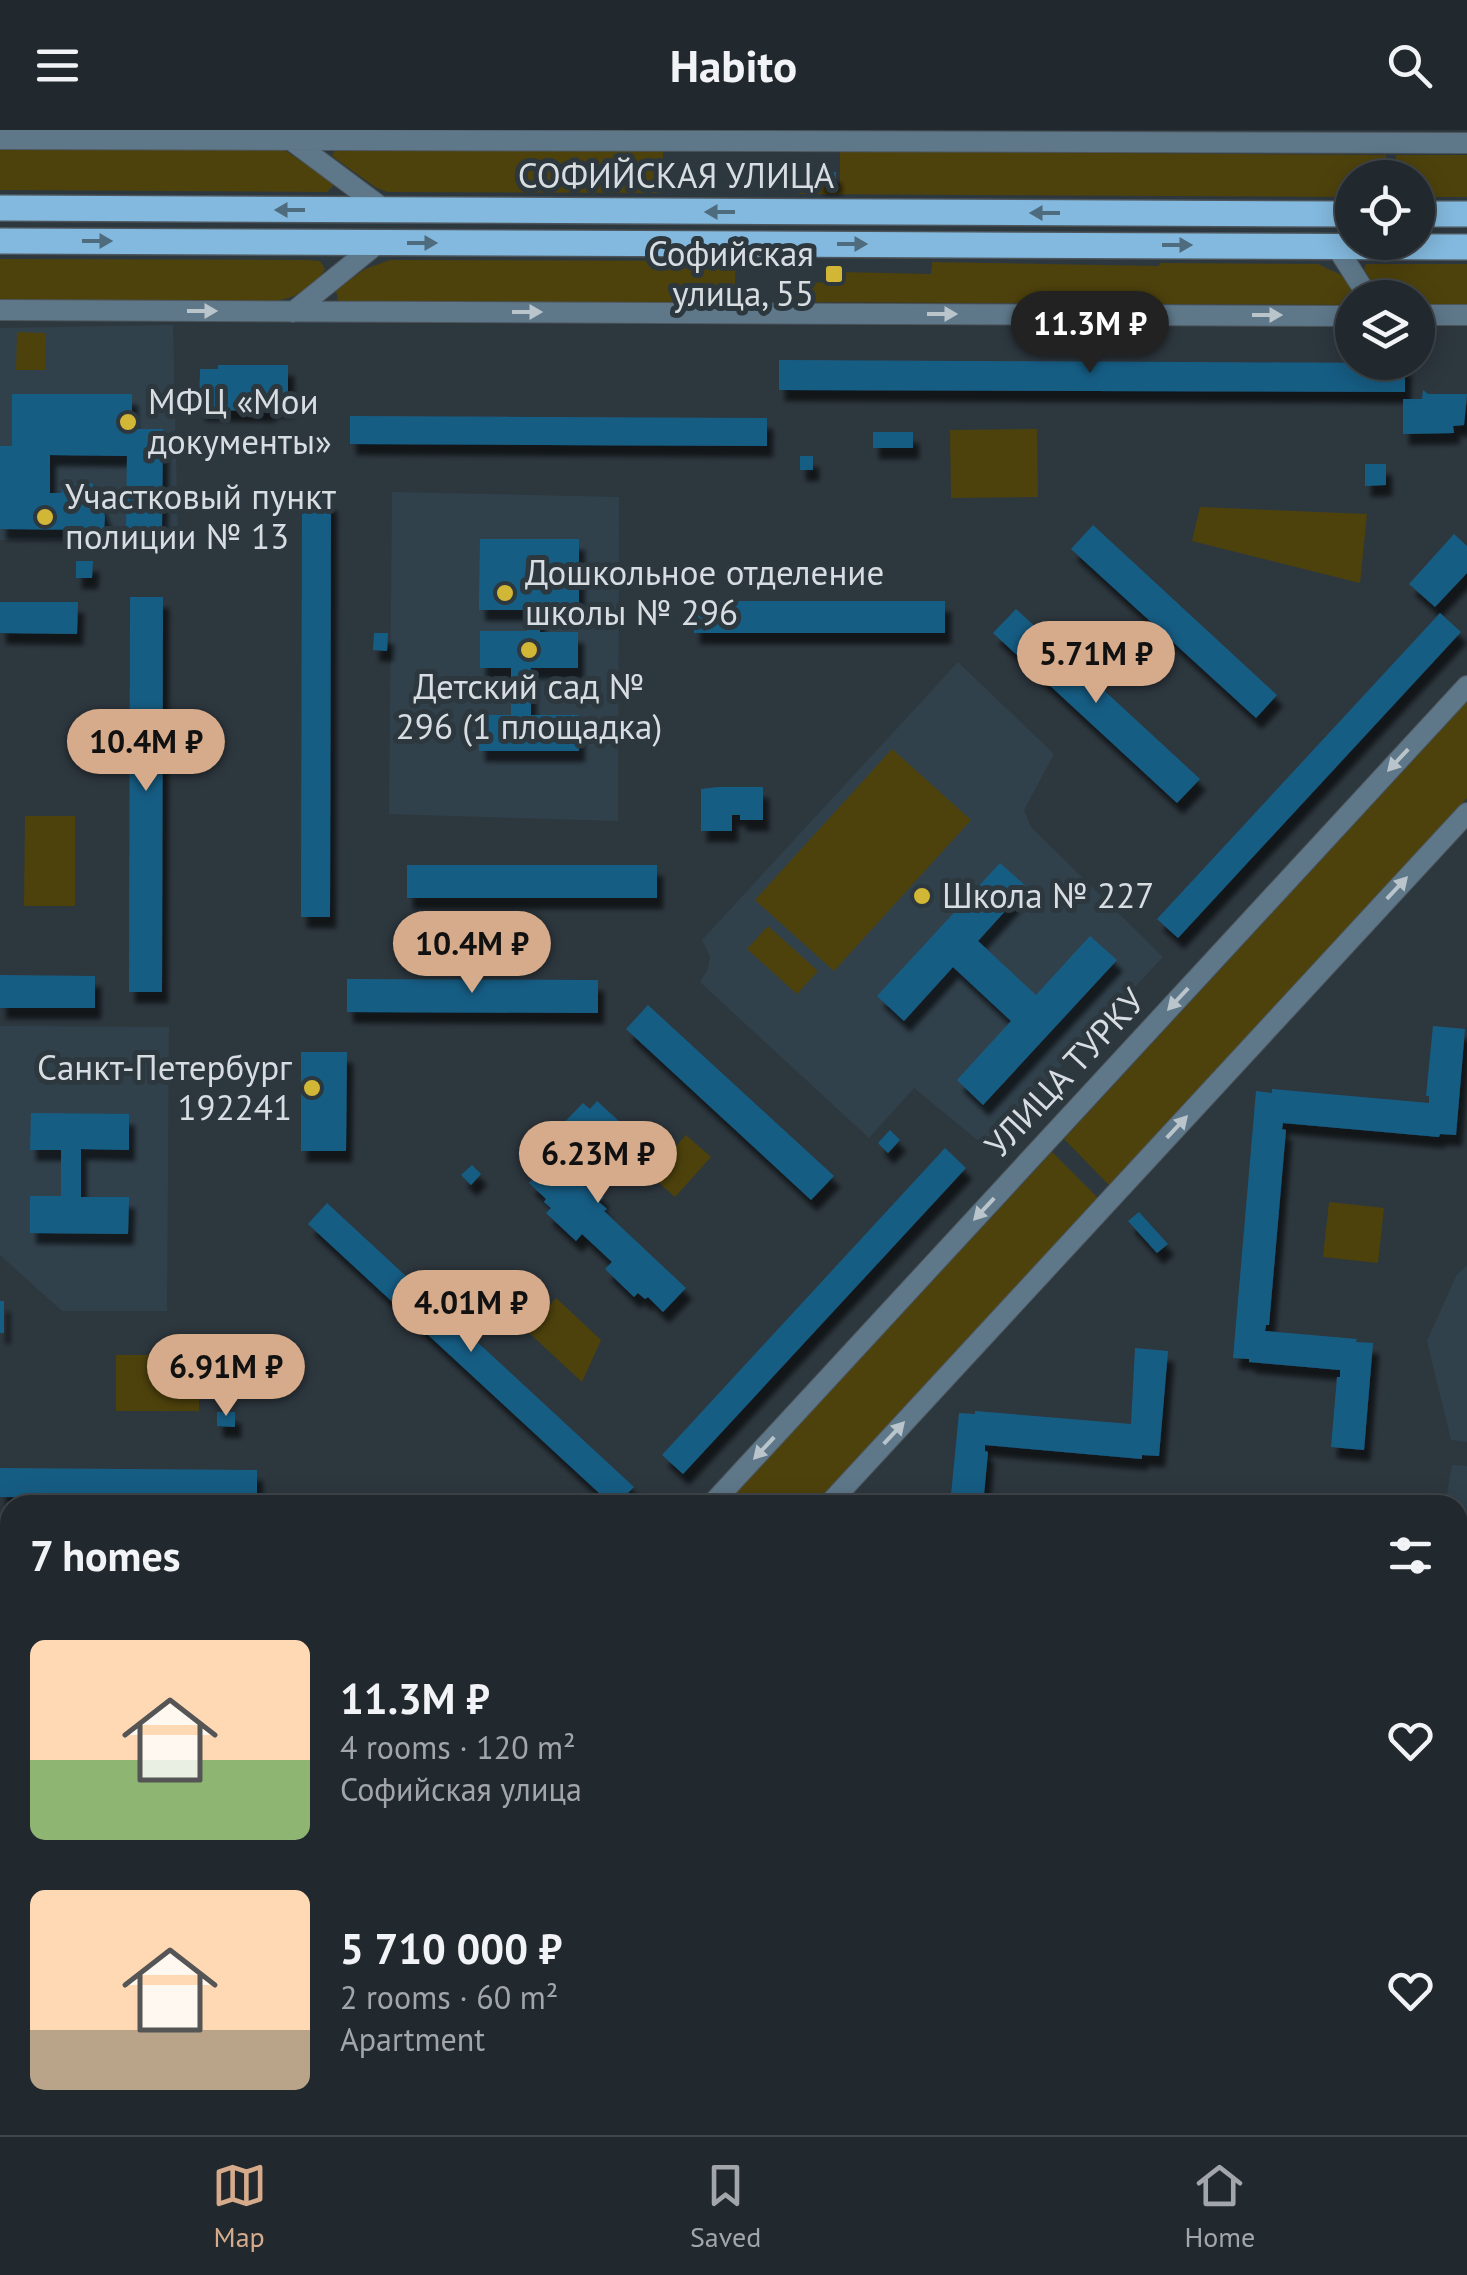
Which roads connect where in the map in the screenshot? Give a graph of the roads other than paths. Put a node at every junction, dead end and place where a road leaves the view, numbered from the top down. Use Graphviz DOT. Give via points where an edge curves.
graph roads {
  1 [pos="0,139"];
  2 [pos="291,140"];
  3 [pos="1467,143"];
  4 [pos="0,208"];
  5 [pos="385,210"];
  6 [pos="563,210"];
  7 [pos="1335,214"];
  8 [pos="1435,214"];
  9 [pos="1467,214"];
  10 [pos="0,241"];
  11 [pos="378,243"];
  12 [pos="564,244"];
  13 [pos="1335,246"];
  14 [pos="1435,247"];
  15 [pos="1467,247"];
  16 [pos="0,310"];
  17 [pos="293,312"];
  18 [pos="1467,315"];
  19 [pos="1335,316"];
  20 [pos="1435,316"];
  21 [pos="1467,686"];
  22 [pos="1467,813"];
  23 [pos="721,1495"];
  24 [pos="837,1495"];
  1 -- 2 [label="street"];
  2 -- 3 [label="street"];
  2 -- 5 [label="street"];
  5 -- 4 [label="main road, СОФИЙСКАЯ УЛИЦА, one-way"];
  5 -- 6 [label="main road, СОФИЙСКАЯ УЛИЦА"];
  7 -- 6 [label="main road, СОФИЙСКАЯ УЛИЦА, one-way"];
  6 -- 12 [label="main road"];
  8 -- 9 [label="main road"];
  10 -- 11 [label="main road, СОФИЙСКАЯ УЛИЦА, one-way"];
  11 -- 12 [label="main road, СОФИЙСКАЯ УЛИЦА, one-way"];
  11 -- 17 [label="street"];
  12 -- 13 [label="main road, СОФИЙСКАЯ УЛИЦА, one-way"];
  14 -- 15 [label="main road, СОФИЙСКАЯ УЛИЦА"];
  16 -- 17 [label="street, one-way"];
  17 -- 19 [label="street, one-way"];
  18 -- 20 [label="street"];
  21 -- 23 [label="street, УЛИЦА ТУРКУ, one-way"];
  24 -- 22 [label="street, one-way"];
}
